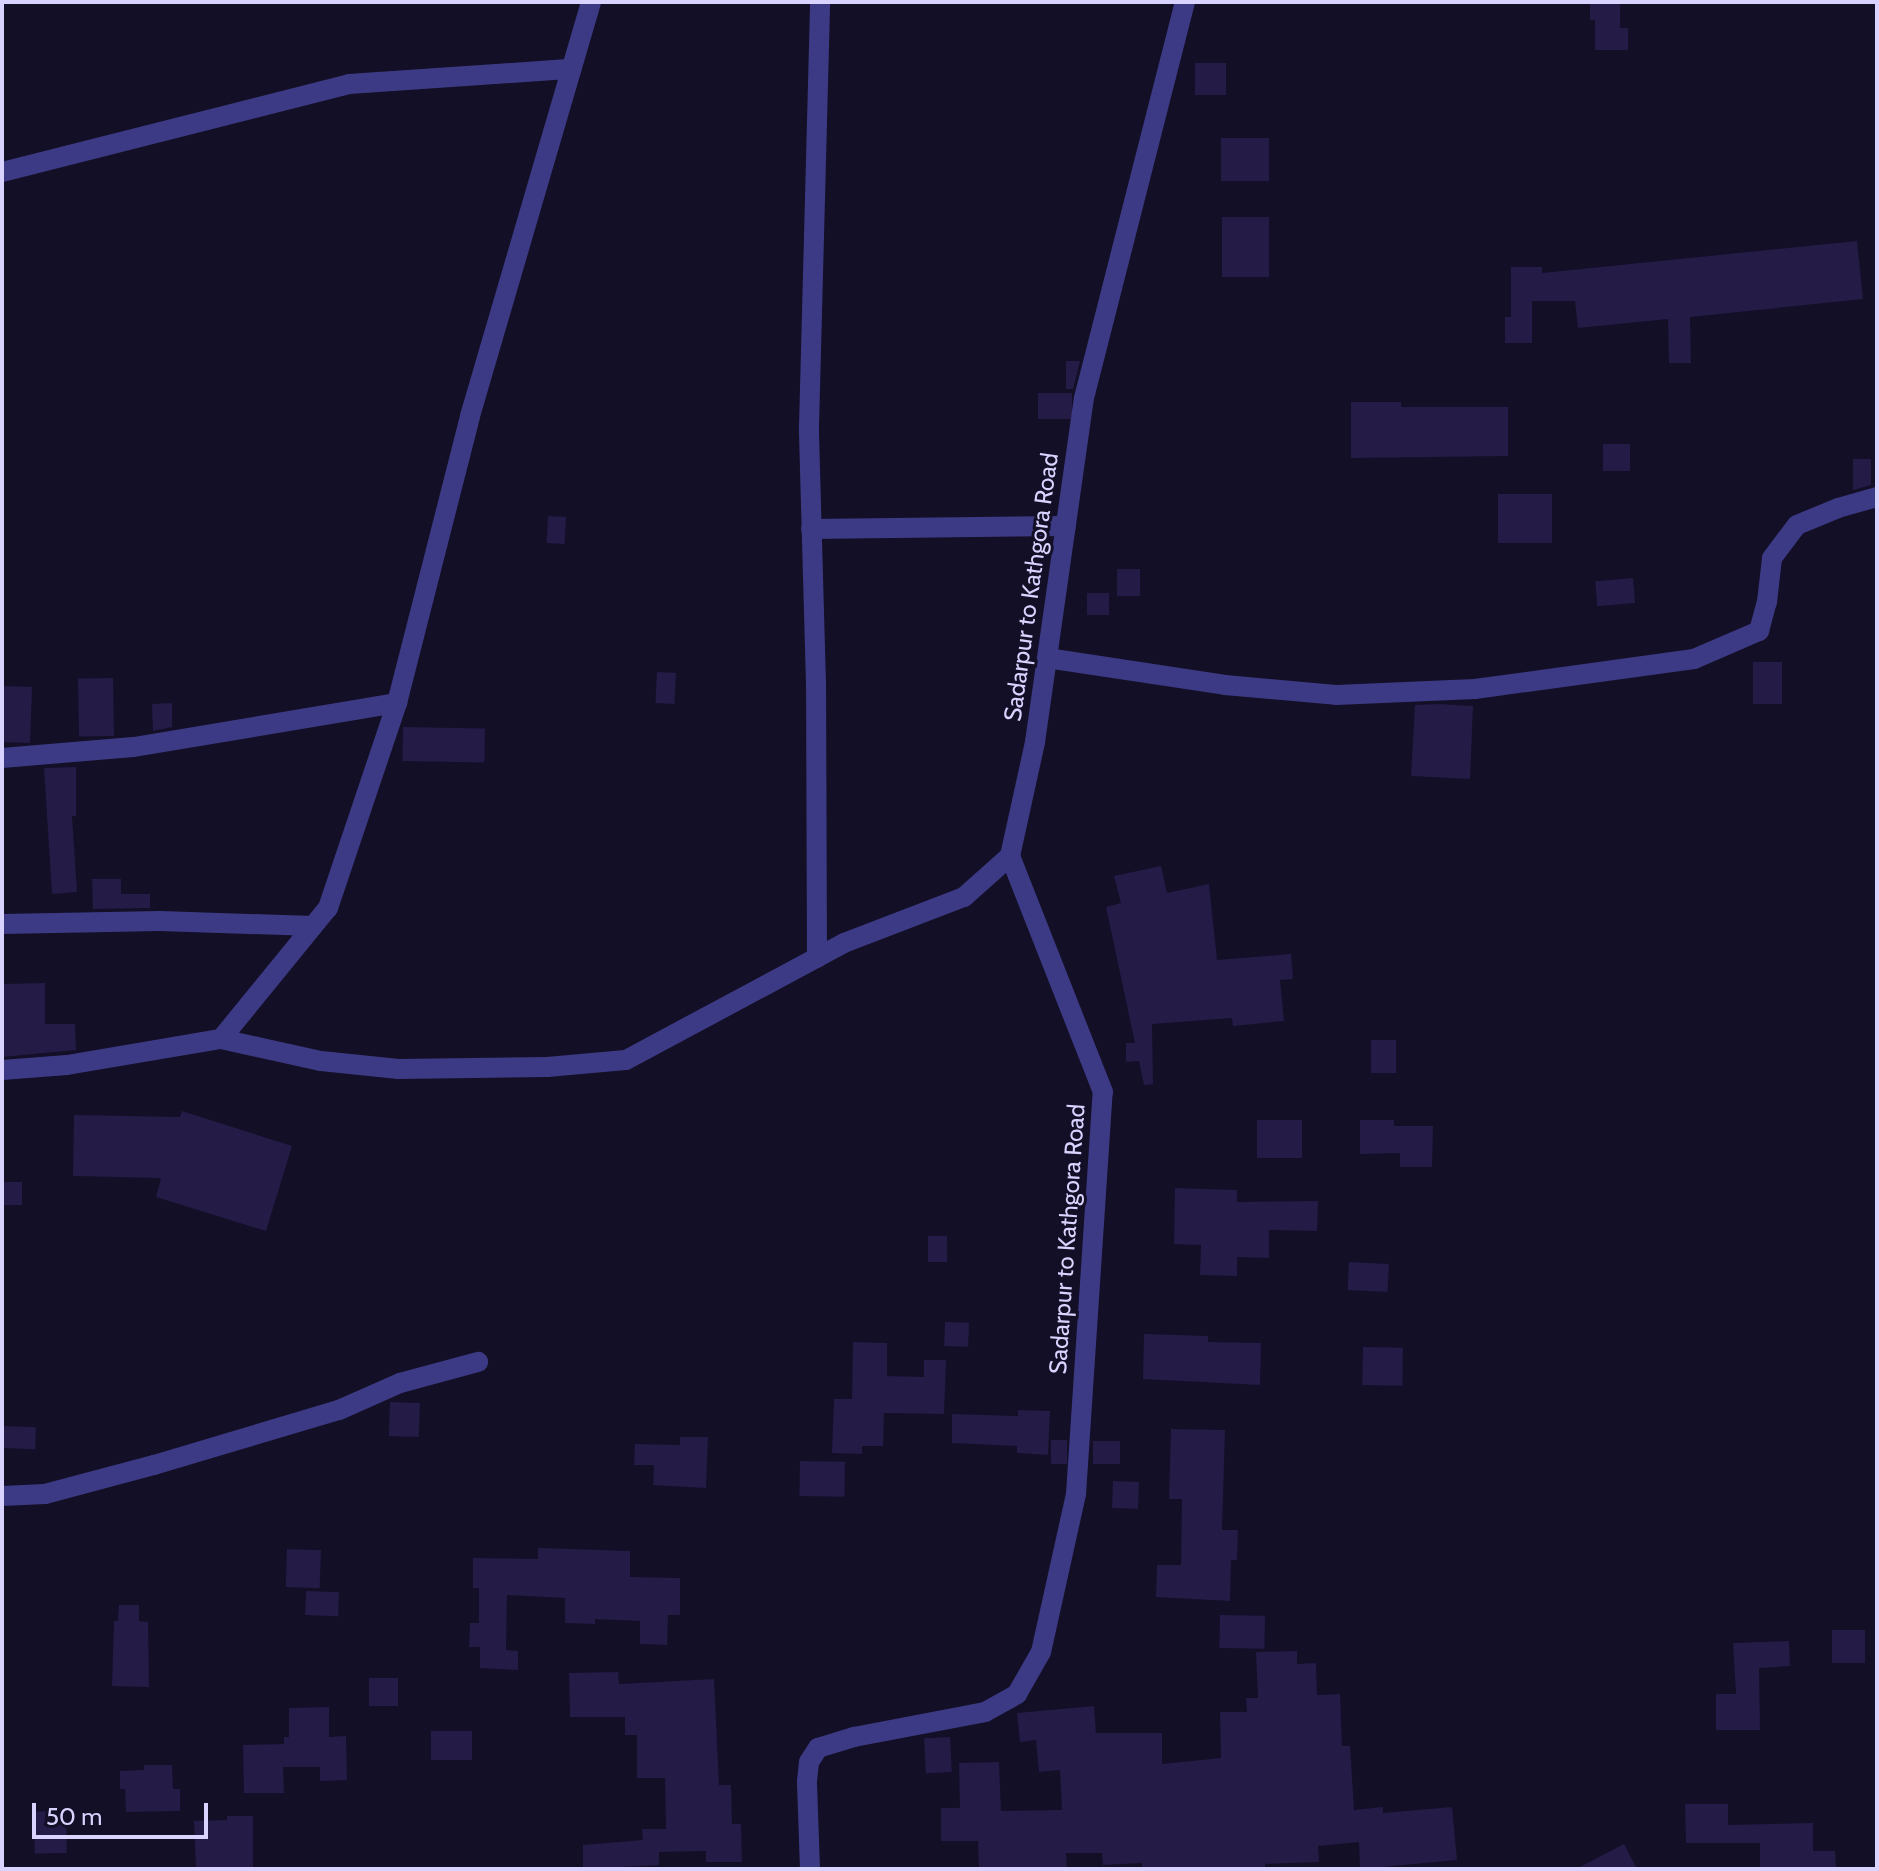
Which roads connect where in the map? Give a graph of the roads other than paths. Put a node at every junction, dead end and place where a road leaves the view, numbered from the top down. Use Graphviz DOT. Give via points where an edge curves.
graph roads {
  1 [pos="591,2"];
  2 [pos="820,2"];
  3 [pos="1185,2"];
  4 [pos="571,69"];
  5 [pos="2,172"];
  6 [pos="1877,497"];
  7 [pos="1066,526"];
  8 [pos="811,529"];
  9 [pos="1047,658"];
  10 [pos="397,703"];
  11 [pos="2,758"];
  12 [pos="1010,856"];
  13 [pos="2,924"];
  14 [pos="313,926"];
  15 [pos="817,958"];
  16 [pos="221,1039"];
  17 [pos="2,1070"];
  18 [pos="478,1362"];
  19 [pos="2,1496"];
  20 [pos="810,1869"];
  1 -- 4 [label="street"];
  2 -- 8 [label="street"];
  3 -- 7 [label="street, Sadarpur to Kathgora Road" via="1084,398"];
  4 -- 5 [label="street" via="349,84"];
  4 -- 10 [label="street" via="470,416"];
  6 -- 9 [label="street" via="1797,525 1772,558 1759,631 1694,659 1475,689 1336,695 1225,685"];
  7 -- 8 [label="street"];
  7 -- 9 [label="street, Sadarpur to Kathgora Road"];
  8 -- 15 [label="street"];
  9 -- 12 [label="street, Sadarpur to Kathgora Road"];
  10 -- 11 [label="street" via="147,745"];
  10 -- 14 [label="street" via="328,908"];
  12 -- 15 [label="street" via="964,897"];
  12 -- 20 [label="street, Sadarpur to Kathgora Road" via="1103,1092 1076,1494 1041,1652 1017,1694 985,1712 818,1748 809,1762 807,1781"];
  13 -- 14 [label="street" via="160,921"];
  14 -- 16 [label="street"];
  15 -- 16 [label="street" via="626,1060 399,1069 321,1061"];
  16 -- 17 [label="street" via="67,1065"];
  18 -- 19 [label="street" via="154,1465 45,1494"];
}
